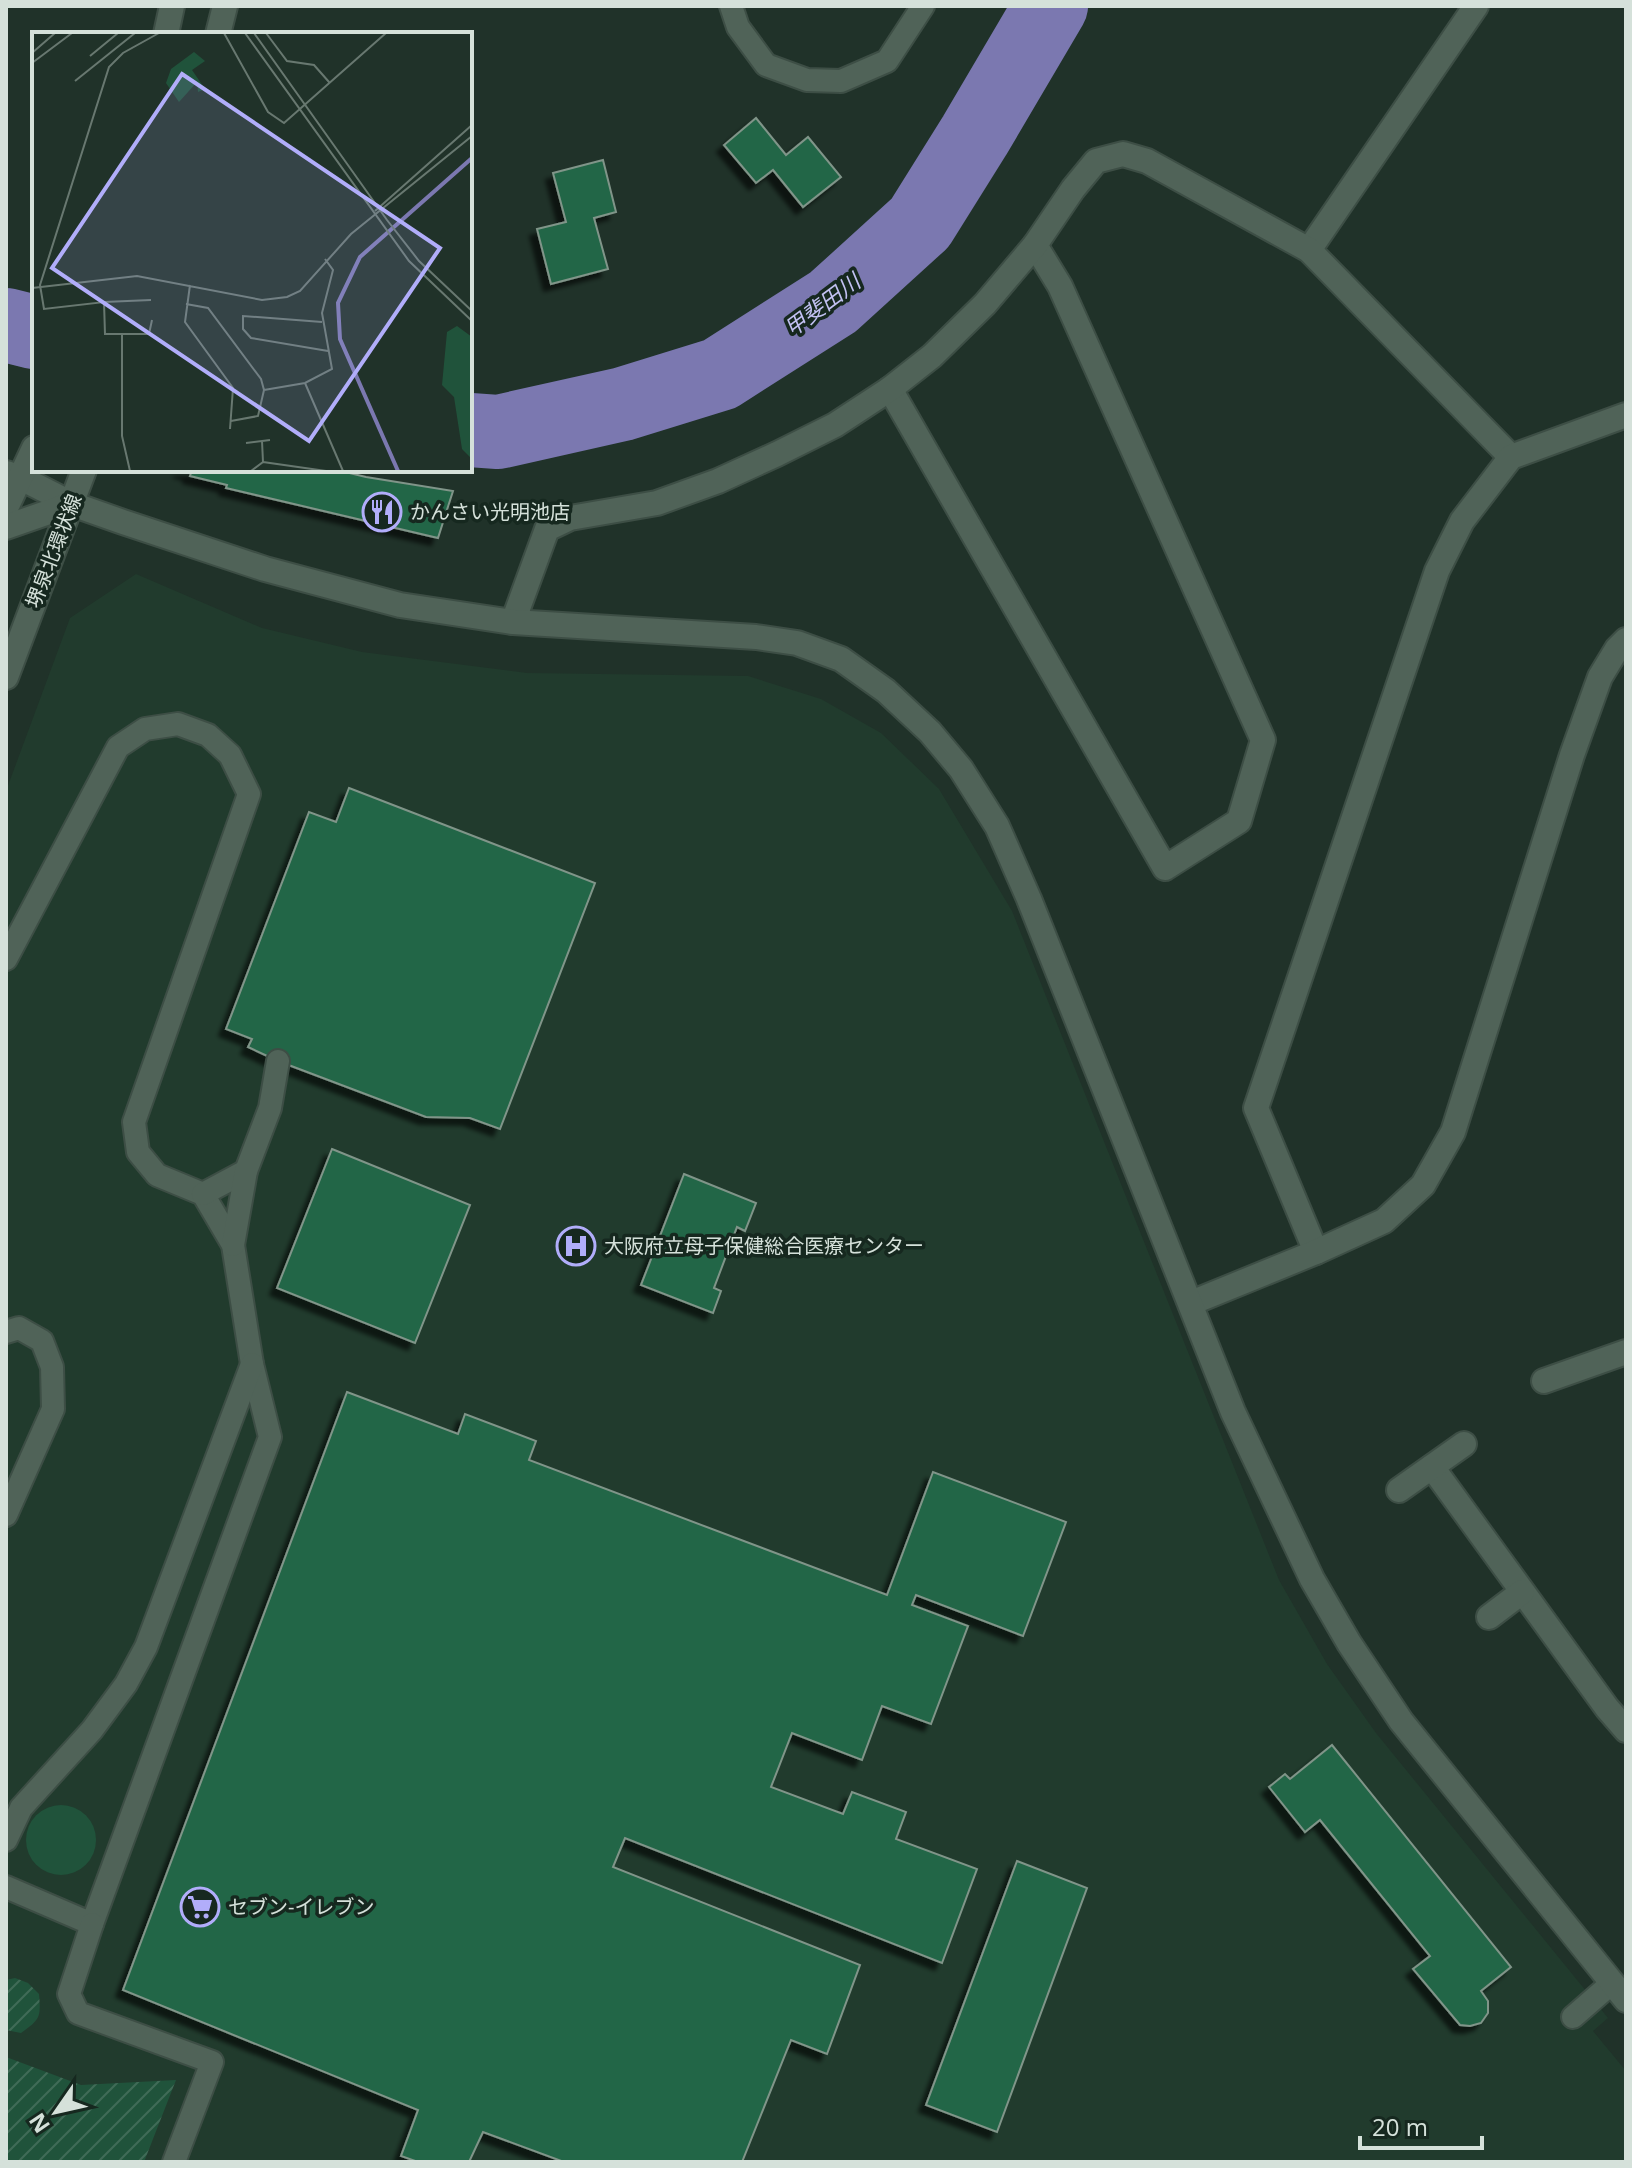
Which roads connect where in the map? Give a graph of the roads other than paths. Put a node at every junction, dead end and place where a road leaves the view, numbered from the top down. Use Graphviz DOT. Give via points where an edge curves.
graph roads {
  1 [pos="172,6"];
  2 [pos="225,6"];
  3 [pos="731,6"];
  4 [pos="923,6"];
  5 [pos="1476,6"];
  6 [pos="166,32"];
  7 [pos="218,32"];
  8 [pos="1035,245"];
  9 [pos="1309,250"];
  10 [pos="890,389"];
  11 [pos="1626,415"];
  12 [pos="32,451"];
  13 [pos="1511,457"];
  14 [pos="83,472"];
  15 [pos="14,476"];
  16 [pos="72,504"];
  17 [pos="6,508"];
  18 [pos="6,527"];
  19 [pos="513,622"];
  20 [pos="1626,640"];
  21 [pos="6,677"];
  22 [pos="6,959"];
  23 [pos="278,1061"];
  24 [pos="246,1171"];
  25 [pos="203,1194"];
  26 [pos="233,1245"];
  27 [pos="1316,1252"];
  28 [pos="1191,1303"];
  29 [pos="6,1332"];
  30 [pos="1626,1352"];
  31 [pos="252,1364"];
  32 [pos="1544,1381"];
  33 [pos="1464,1444"];
  34 [pos="1432,1467"];
  35 [pos="1399,1490"];
  36 [pos="6,1515"];
  37 [pos="1522,1592"];
  38 [pos="1489,1617"];
  39 [pos="1626,1730"];
  40 [pos="6,1840"];
  41 [pos="6,1887"];
  42 [pos="92,1924"];
  43 [pos="1619,1991"];
  44 [pos="1573,2017"];
  45 [pos="174,2162"];
  1 -- 6 [label="street"];
  2 -- 7 [label="street"];
  3 -- 4 [label="lane" via="738,27 766,65 807,80 841,81 887,61"];
  5 -- 9 [label="street"];
  8 -- 9 [label="street" via="1096,161 1123,154 1147,161"];
  8 -- 10 [label="street" via="985,304"];
  8 -- 10 [label="street" via="1060,286 1263,740 1239,821 1165,868"];
  9 -- 13 [label="street"];
  10 -- 19 [label="street" via="835,425 718,481 657,503 570,518 547,529"];
  11 -- 13 [label="street"];
  12 -- 15 [label="street"];
  13 -- 27 [label="street" via="1462,521 1437,571 1256,1108"];
  14 -- 16 [label="street, 堺泉北環状線"];
  15 -- 16 [label="street"];
  15 -- 17 [label="street"];
  16 -- 18 [label="street"];
  16 -- 19 [label="street" via="265,569 400,605"];
  16 -- 21 [label="street, 堺泉北環状線"];
  19 -- 28 [label="street" via="797,643 841,659 930,732 997,826"];
  20 -- 27 [label="street" via="1600,677 1572,755 1453,1132 1423,1185 1384,1221"];
  22 -- 25 [label="lane" via="118,747 145,729 178,724 208,735 230,755 249,794 134,1122 138,1152 157,1175"];
  23 -- 24 [label="lane" via="270,1108"];
  24 -- 25 [label="lane"];
  24 -- 26 [label="lane"];
  25 -- 26 [label="lane"];
  26 -- 31 [label="lane"];
  27 -- 28 [label="street"];
  28 -- 43 [label="street" via="1233,1412 1312,1579 1349,1643 1401,1721"];
  29 -- 36 [label="lane" via="19,1328 42,1341 52,1367 53,1409"];
  30 -- 32 [label="street"];
  31 -- 40 [label="lane" via="146,1647 92,1730 21,1808"];
  31 -- 42 [label="lane" via="270,1437"];
  33 -- 34 [label="street"];
  34 -- 35 [label="street"];
  34 -- 37 [label="street"];
  37 -- 38 [label="street"];
  37 -- 39 [label="street"];
  41 -- 42 [label="lane"];
  42 -- 45 [label="lane" via="69,1994 78,2013 212,2062"];
  43 -- 44 [label="lane"];
}
